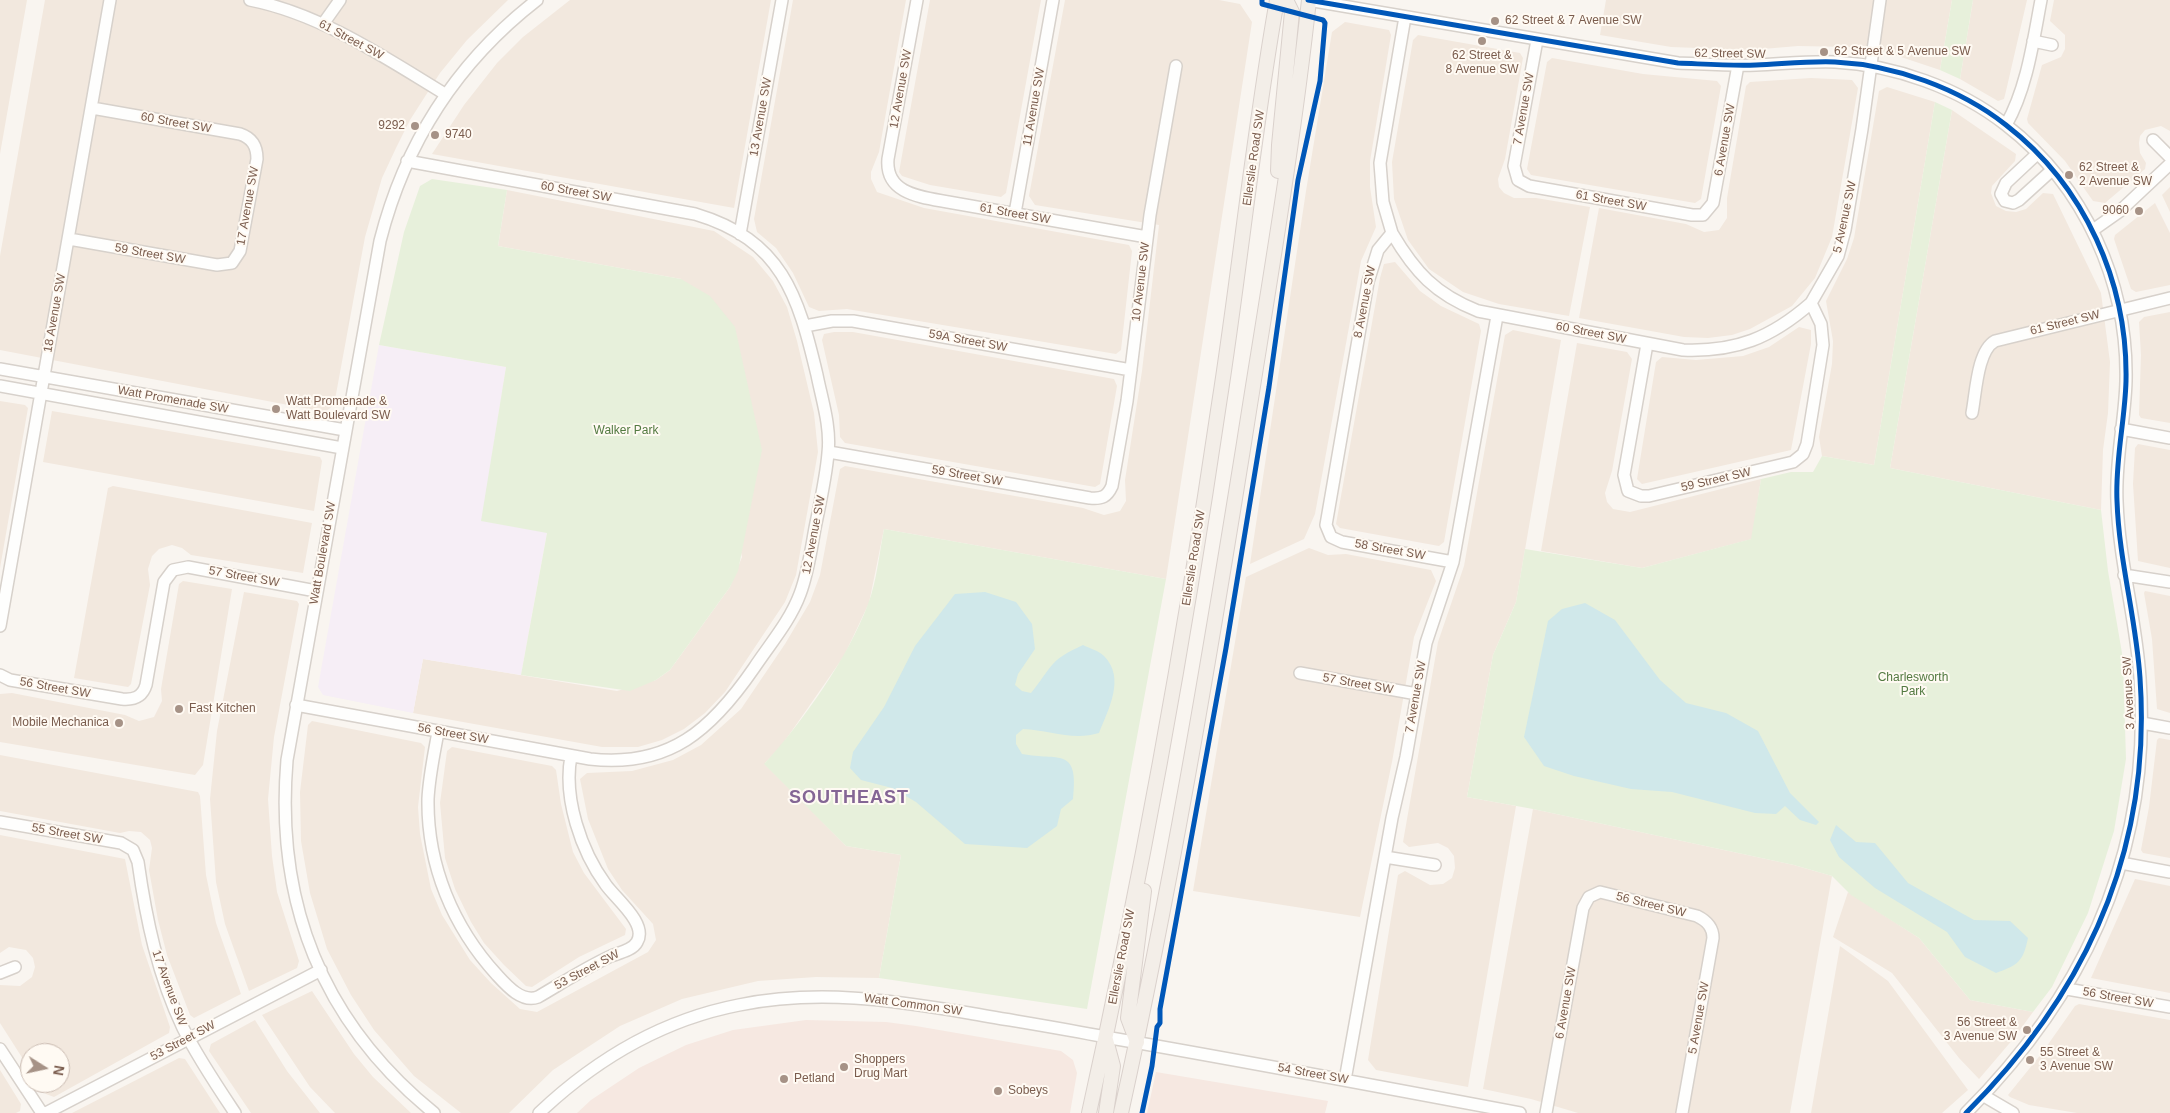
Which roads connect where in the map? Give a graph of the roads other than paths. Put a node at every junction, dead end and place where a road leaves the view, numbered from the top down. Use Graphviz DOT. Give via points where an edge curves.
graph roads {
  1 [pos="110,0"];
  2 [pos="250,0"];
  3 [pos="340,0"];
  4 [pos="537,0"];
  5 [pos="782,0"];
  6 [pos="917,0"];
  7 [pos="1053,0"];
  8 [pos="1277,0"];
  9 [pos="1286,0"];
  10 [pos="1309,0"];
  11 [pos="1880,0"];
  12 [pos="2040,0"];
  13 [pos="1406,17"];
  14 [pos="323,24"];
  15 [pos="1536,40"];
  16 [pos="2033,41"];
  17 [pos="2052,44"];
  18 [pos="1738,65"];
  19 [pos="1176,66"];
  20 [pos="1871,67"];
  21 [pos="445,94"];
  22 [pos="92,108"];
  23 [pos="2006,125"];
  24 [pos="2153,140"];
  25 [pos="256,146"];
  26 [pos="2037,154"];
  27 [pos="2170,157"];
  28 [pos="407,161"];
  29 [pos="2170,164"];
  30 [pos="2052,170"];
  31 [pos="889,178"];
  32 [pos="1516,178"];
  33 [pos="1707,212"];
  34 [pos="1015,213"];
  35 [pos="1278,230"];
  36 [pos="2093,230"];
  37 [pos="1392,233"];
  38 [pos="740,234"];
  39 [pos="1147,237"];
  40 [pos="69,239"];
  41 [pos="232,263"];
  42 [pos="2170,298"];
  43 [pos="1811,303"];
  44 [pos="2120,310"];
  45 [pos="1497,316"];
  46 [pos="805,326"];
  47 [pos="1647,344"];
  48 [pos="0,369"];
  49 [pos="1131,370"];
  50 [pos="44,376"];
  51 [pos="0,386"];
  52 [pos="41,393"];
  53 [pos="1972,413"];
  54 [pos="2121,429"];
  55 [pos="345,430"];
  56 [pos="2170,438"];
  57 [pos="342,448"];
  58 [pos="829,452"];
  59 [pos="1105,496"];
  60 [pos="1328,534"];
  61 [pos="1453,562"];
  62 [pos="2124,575"];
  63 [pos="2170,582"];
  64 [pos="316,590"];
  65 [pos="0,626"];
  66 [pos="1300,673"];
  67 [pos="0,675"];
  68 [pos="1417,694"];
  69 [pos="140,696"];
  70 [pos="296,705"];
  71 [pos="2142,723"];
  72 [pos="2170,728"];
  73 [pos="438,732"];
  74 [pos="571,756"];
  75 [pos="610,761"];
  76 [pos="0,822"];
  77 [pos="1144,840"];
  78 [pos="133,850"];
  79 [pos="1385,857"];
  80 [pos="2121,863"];
  81 [pos="1435,865"];
  82 [pos="2170,872"];
  83 [pos="1592,895"];
  84 [pos="1709,924"];
  85 [pos="15,967"];
  86 [pos="321,970"];
  87 [pos="0,973"];
  88 [pos="2067,989"];
  89 [pos="2170,1007"];
  90 [pos="1106,1037"];
  91 [pos="188,1038"];
  92 [pos="1137,1042"];
  93 [pos="0,1049"];
  94 [pos="1345,1080"];
  95 [pos="1984,1096"];
  96 [pos="42,1113"];
  97 [pos="46,1113"];
  98 [pos="235,1113"];
  99 [pos="434,1113"];
  100 [pos="539,1113"];
  101 [pos="1089,1113"];
  102 [pos="1106,1113"];
  103 [pos="1121,1113"];
  104 [pos="1520,1113"];
  105 [pos="1546,1113"];
  106 [pos="1682,1113"];
  107 [pos="1966,1113"];
  108 [pos="2013,1113"];
  1 -- 22 [label="street, 18 Avenue SW"];
  2 -- 14 [label="street, 61 Street SW" via="284,8"];
  3 -- 14 [label="street"];
  4 -- 21 [label="street, Watt Boulevard SW" via="482,48"];
  5 -- 38 [label="street, 13 Avenue SW"];
  6 -- 31 [label="street, 12 Avenue SW" via="888,160"];
  7 -- 34 [label="street, 11 Avenue SW"];
  8 -- 77 [label="main road, Ellerslie Road SW" via="1218,415"];
  9 -- 35 [label="main road" via="1292,12 1278,145"];
  10 -- 13 [label="street, 62 Street SW"];
  10 -- 35 [label="main road"];
  11 -- 20 [label="street, 5 Avenue SW"];
  12 -- 16 [label="street"];
  13 -- 15 [label="street, 62 Street SW"];
  13 -- 37 [label="street" via="1380,163 1381,189"];
  14 -- 21 [label="street, 61 Street SW"];
  15 -- 18 [label="street, 62 Street SW" via="1668,62"];
  15 -- 32 [label="street, 7 Avenue SW" via="1514,166"];
  16 -- 17 [label="street"];
  16 -- 23 [label="street" via="2016,104"];
  18 -- 20 [label="street, 62 Street SW" via="1836,62"];
  18 -- 33 [label="street, 6 Avenue SW" via="1713,203"];
  19 -- 39 [label="street, 10 Avenue SW"];
  20 -- 23 [label="street, 62 Street SW" via="1938,87 1979,107"];
  20 -- 43 [label="street, 5 Avenue SW" via="1842,244"];
  21 -- 28 [label="street, Watt Boulevard SW"];
  22 -- 25 [label="street, 60 Street SW" via="240,134 250,138"];
  22 -- 40 [label="street, 18 Avenue SW"];
  23 -- 26 [label="street, 62 Street SW"];
  24 -- 27 [label="street"];
  25 -- 41 [label="street, 17 Avenue SW" via="257,159 240,251"];
  26 -- 30 [label="street, 62 Street SW"];
  26 -- 30 [label="street" via="2003,187 2001,194 2005,201 2015,202"];
  28 -- 38 [label="street, 60 Street SW" via="688,212 715,220"];
  28 -- 55 [label="street, Watt Boulevard SW" via="380,241"];
  29 -- 36 [label="street" via="2120,211"];
  30 -- 36 [label="street, 62 Street SW"];
  31 -- 34 [label="street, 61 Street SW" via="895,186 933,199"];
  32 -- 33 [label="street, 61 Street SW" via="1529,186 1683,214 1698,216"];
  34 -- 39 [label="street, 61 Street SW"];
  35 -- 92 [label="main road" via="1217,609"];
  36 -- 44 [label="street, 3 Avenue SW" via="2110,272"];
  37 -- 45 [label="street, 60 Street SW" via="1413,266 1436,288 1464,306"];
  37 -- 60 [label="street, 8 Avenue SW" via="1378,250 1368,282 1326,521"];
  38 -- 46 [label="street, 12 Avenue SW" via="765,254 785,278"];
  39 -- 49 [label="street, 10 Avenue SW"];
  40 -- 41 [label="street, 59 Street SW" via="217,265"];
  40 -- 50 [label="street, 18 Avenue SW"];
  42 -- 44 [label="street, 61 Street SW"];
  43 -- 47 [label="street, 60 Street SW" via="1776,330 1734,347 1699,351"];
  43 -- 47 [label="street, 59 Street SW" via="1821,324 1822,345 1803,454 1793,462 1641,496 1628,491 1624,475"];
  44 -- 53 [label="street, 61 Street SW" via="1991,343 1982,356"];
  44 -- 54 [label="street, 3 Avenue SW" via="2126,371"];
  45 -- 47 [label="street, 60 Street SW"];
  45 -- 61 [label="street, 7 Avenue SW"];
  46 -- 49 [label="street, 59A Street SW" via="853,321"];
  46 -- 58 [label="street, 12 Avenue SW" via="825,410"];
  48 -- 50 [label="street, Watt Promenade SW"];
  49 -- 59 [label="street, 10 Avenue SW" via="1112,486"];
  50 -- 52 [label="street, 18 Avenue SW"];
  50 -- 55 [label="street, Watt Promenade SW"];
  51 -- 52 [label="street, Watt Promenade SW"];
  52 -- 57 [label="street, Watt Promenade SW"];
  52 -- 65 [label="street, 18 Avenue SW"];
  54 -- 56 [label="street"];
  54 -- 62 [label="street, 3 Avenue SW" via="2116,494"];
  55 -- 57 [label="street, Watt Boulevard SW"];
  57 -- 64 [label="street, Watt Boulevard SW"];
  58 -- 59 [label="street, 59 Street SW" via="1090,498"];
  58 -- 75 [label="street, 12 Avenue SW" via="801,592 784,624 735,695 708,725 677,745 639,758"];
  60 -- 61 [label="street, 58 Street SW" via="1342,542"];
  61 -- 68 [label="street, 7 Avenue SW" via="1428,637"];
  62 -- 63 [label="street"];
  62 -- 71 [label="street, 3 Avenue SW" via="2138,654"];
  64 -- 69 [label="street, 57 Street SW" via="188,567 173,570 164,582 146,685"];
  64 -- 70 [label="street, Watt Boulevard SW"];
  66 -- 68 [label="street, 57 Street SW"];
  67 -- 69 [label="street, 56 Street SW" via="10,680 122,699"];
  68 -- 79 [label="street, 7 Avenue SW"];
  70 -- 73 [label="street, 56 Street SW"];
  70 -- 86 [label="street, Watt Boulevard SW" via="284,790 286,850 298,910"];
  71 -- 72 [label="street"];
  71 -- 80 [label="street, 3 Avenue SW" via="2136,793"];
  73 -- 74 [label="street, 56 Street SW"];
  73 -- 74 [label="street, 53 Street SW" via="428,807 432,848 441,884 455,916 478,952 515,992 529,999 631,947 639,935 637,922 600,876 583,841 568,774"];
  74 -- 75 [label="street, 56 Street SW"];
  76 -- 78 [label="street, 55 Street SW" via="121,843"];
  77 -- 90 [label="main road, Ellerslie Road SW"];
  77 -- 92 [label="main road" via="1144,894 1128,1018"];
  78 -- 91 [label="street, 17 Avenue SW" via="159,968"];
  79 -- 81 [label="street"];
  79 -- 94 [label="street, 7 Avenue SW"];
  80 -- 82 [label="street"];
  80 -- 88 [label="street, 3 Avenue SW" via="2096,931"];
  83 -- 84 [label="street, 56 Street SW" via="1605,893 1697,916"];
  83 -- 105 [label="street, 6 Avenue SW" via="1583,908"];
  84 -- 106 [label="street, 5 Avenue SW" via="1713,938"];
  85 -- 87 [label="street"];
  86 -- 91 [label="street, 53 Street SW"];
  86 -- 99 [label="street, Watt Boulevard SW" via="346,1017 375,1056"];
  88 -- 89 [label="street, 56 Street SW"];
  88 -- 95 [label="street, 3 Avenue SW" via="2024,1050"];
  90 -- 92 [label="street, 54 Street SW"];
  90 -- 100 [label="street, Watt Common SW" via="879,998 766,1000 714,1011 646,1035 599,1063"];
  90 -- 101 [label="main road, Ellerslie Road SW"];
  90 -- 102 [label="main road" via="1113,1066"];
  91 -- 97 [label="street, 53 Street SW"];
  91 -- 98 [label="street, 17 Avenue SW"];
  92 -- 94 [label="street, 54 Street SW"];
  92 -- 103 [label="main road"];
  93 -- 96 [label="street"];
  94 -- 104 [label="street, 54 Street SW"];
  95 -- 107 [label="street, 3 Avenue SW"];
  95 -- 108 [label="street"];
}
